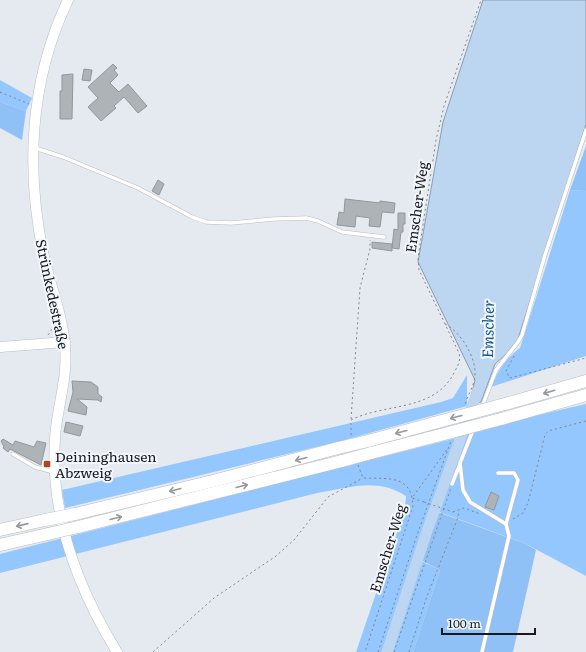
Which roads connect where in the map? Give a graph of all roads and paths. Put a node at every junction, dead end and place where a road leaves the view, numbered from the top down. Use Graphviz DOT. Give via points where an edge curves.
graph roads {
  1 [pos="68,0"];
  2 [pos="480,0"];
  3 [pos="0,92"];
  4 [pos="35,105"];
  5 [pos="586,130"];
  6 [pos="33,148"];
  7 [pos="370,236"];
  8 [pos="384,237"];
  9 [pos="444,323"];
  10 [pos="65,342"];
  11 [pos="0,347"];
  12 [pos="514,347"];
  13 [pos="586,358"];
  14 [pos="586,381"];
  15 [pos="586,395"];
  16 [pos="465,404"];
  17 [pos="478,416"];
  18 [pos="351,420"];
  19 [pos="586,421"];
  20 [pos="476,422"];
  21 [pos="351,438"];
  22 [pos="452,440"];
  23 [pos="449,447"];
  24 [pos="13,454"];
  25 [pos="460,463"];
  26 [pos="358,465"];
  27 [pos="55,472"];
  28 [pos="498,473"];
  29 [pos="363,478"];
  30 [pos="452,484"];
  31 [pos="412,498"];
  32 [pos="458,511"];
  33 [pos="482,515"];
  34 [pos="506,524"];
  35 [pos="0,530"];
  36 [pos="0,545"];
  37 [pos="117,652"];
  38 [pos="153,652"];
  39 [pos="365,652"];
  40 [pos="378,652"];
  41 [pos="394,652"];
  42 [pos="409,652"];
  43 [pos="482,652"];
  1 -- 4 [label="main road, Strünkedestraße" via="50,41"];
  2 -- 9 [label="path, Emscher-Weg" via="439,127 418,258 418,270"];
  3 -- 4 [label="path" via="23,104"];
  4 -- 6 [label="main road, Strünkedestraße"];
  5 -- 12 [label="lane" via="522,335"];
  6 -- 7 [label="lane" via="63,157 138,188 206,222 306,218 342,232"];
  6 -- 10 [label="main road, Strünkedestraße" via="36,208 45,260"];
  7 -- 8 [label="lane"];
  7 -- 18 [label="path" via="370,249 360,288"];
  9 -- 16 [label="path" via="452,327 459,337 475,369"];
  9 -- 18 [label="path, Emscher-Weg" via="460,353 460,360 444,388 428,398 361,414"];
  10 -- 11 [label="main road"];
  10 -- 27 [label="main road, Strünkedestraße" via="65,373 55,437"];
  12 -- 13 [label="path" via="516,352 506,371 510,378"];
  12 -- 17 [label="lane" via="492,377"];
  14 -- 35 [label="highway, one-way, bridge" via="368,441 75,514"];
  36 -- 15 [label="highway, one-way, bridge" via="342,461"];
  18 -- 21 [label="path"];
  19 -- 34 [label="path" via="548,431 528,503 523,513"];
  20 -- 25 [label="lane"];
  22 -- 23 [label="path"];
  23 -- 31 [label="path"];
  23 -- 40 [label="path"];
  24 -- 27 [label="lane" via="35,467"];
  25 -- 30 [label="lane"];
  25 -- 34 [label="lane" via="463,490 470,502"];
  26 -- 29 [label="path"];
  27 -- 37 [label="main road, Strünkedestraße" via="60,516 75,570 85,595"];
  28 -- 34 [label="lane" via="514,473 518,480"];
  29 -- 31 [label="path, Emscher-Weg" via="392,479 400,482 410,490"];
  29 -- 38 [label="path" via="328,497 294,540 276,556 214,598"];
  30 -- 41 [label="path"];
  31 -- 32 [label="path, bridge" via="453,512"];
  31 -- 39 [label="path, Emscher-Weg" via="413,506"];
  32 -- 33 [label="path" via="464,508"];
  32 -- 42 [label="path" via="457,520"];
  34 -- 43 [label="lane" via="509,536"];
}
